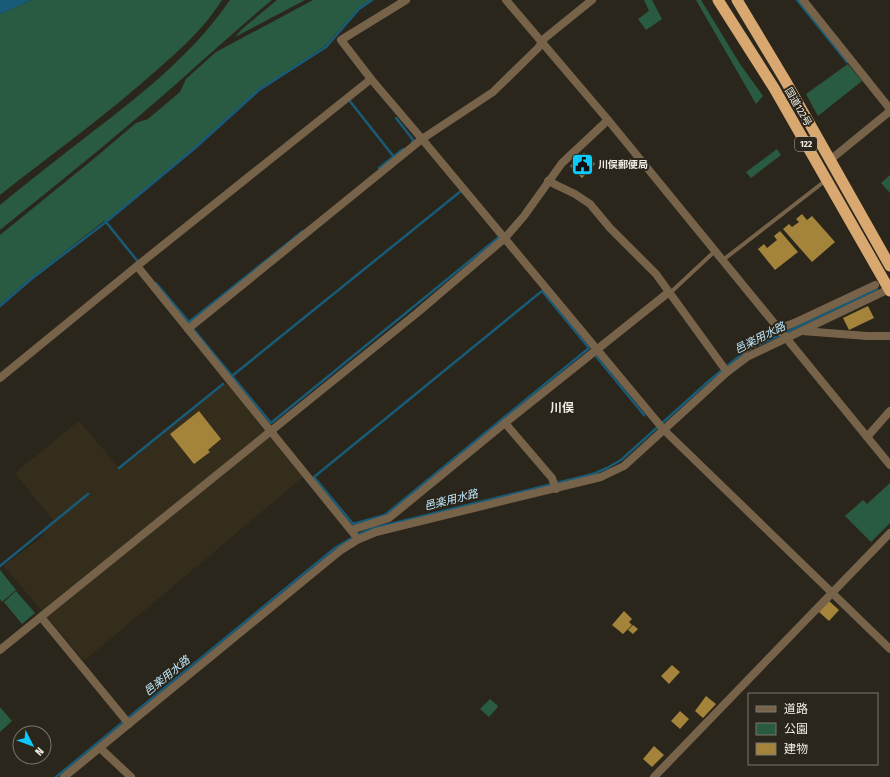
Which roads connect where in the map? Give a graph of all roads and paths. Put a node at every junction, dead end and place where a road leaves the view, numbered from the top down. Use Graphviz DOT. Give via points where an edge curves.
graph roads {
  1 [pos="406,0"];
  2 [pos="506,0"];
  3 [pos="592,0"];
  4 [pos="718,0"];
  5 [pos="737,0"];
  6 [pos="803,0"];
  7 [pos="542,43"];
  8 [pos="371,79"];
  9 [pos="890,110"];
  10 [pos="608,120"];
  11 [pos="422,139"];
  12 [pos="830,160"];
  13 [pos="827,180"];
  14 [pos="548,181"];
  15 [pos="505,238"];
  16 [pos="715,251"];
  17 [pos="723,260"];
  18 [pos="137,266"];
  19 [pos="890,266"];
  20 [pos="875,285"];
  21 [pos="889,290"];
  22 [pos="669,293"];
  23 [pos="188,329"];
  24 [pos="778,329"];
  25 [pos="802,331"];
  26 [pos="890,336"];
  27 [pos="785,338"];
  28 [pos="597,349"];
  29 [pos="743,350"];
  30 [pos="727,372"];
  31 [pos="0,378"];
  32 [pos="890,411"];
  33 [pos="505,423"];
  34 [pos="270,430"];
  35 [pos="664,430"];
  36 [pos="867,437"];
  37 [pos="890,465"];
  38 [pos="556,489"];
  39 [pos="351,530"];
  40 [pos="890,533"];
  41 [pos="357,540"];
  42 [pos="831,592"];
  43 [pos="41,617"];
  44 [pos="890,649"];
  45 [pos="0,650"];
  46 [pos="130,724"];
  47 [pos="100,748"];
  48 [pos="64,777"];
  49 [pos="131,777"];
  50 [pos="654,777"];
  1 -- 8 [label="street" via="341,40"];
  2 -- 7 [label="street"];
  3 -- 7 [label="street"];
  4 -- 13 [label="highway, 国道122号 / 122" via="774,88"];
  5 -- 12 [label="highway, 国道122号 / 122"];
  6 -- 9 [label="street"];
  7 -- 10 [label="street"];
  7 -- 11 [label="street" via="493,92"];
  8 -- 11 [label="street"];
  8 -- 18 [label="street"];
  9 -- 12 [label="street"];
  10 -- 14 [label="street" via="562,163"];
  10 -- 16 [label="street"];
  11 -- 15 [label="street"];
  11 -- 23 [label="street"];
  12 -- 19 [label="highway, 国道122号 / 122"];
  13 -- 17 [label="lane"];
  13 -- 21 [label="highway, 国道122号 / 122"];
  14 -- 15 [label="street"];
  14 -- 22 [label="street" via="590,204 656,274"];
  15 -- 28 [label="street"];
  15 -- 34 [label="street"];
  16 -- 17 [label="street"];
  16 -- 22 [label="lane"];
  17 -- 24 [label="street"];
  18 -- 23 [label="street"];
  18 -- 31 [label="street"];
  20 -- 24 [label="street" via="794,324"];
  21 -- 25 [label="street"];
  22 -- 28 [label="street"];
  22 -- 30 [label="street"];
  23 -- 34 [label="street"];
  24 -- 27 [label="street"];
  24 -- 29 [label="street"];
  25 -- 26 [label="street"];
  25 -- 27 [label="street"];
  27 -- 30 [label="street" via="747,357"];
  27 -- 36 [label="street"];
  28 -- 33 [label="street"];
  28 -- 35 [label="street"];
  30 -- 35 [label="street"];
  32 -- 36 [label="street"];
  33 -- 38 [label="street" via="552,478"];
  33 -- 39 [label="street" via="390,518"];
  34 -- 39 [label="street"];
  34 -- 43 [label="street"];
  35 -- 38 [label="street" via="624,466 601,477"];
  35 -- 42 [label="street"];
  36 -- 37 [label="street"];
  38 -- 41 [label="street" via="376,532"];
  39 -- 41 [label="street"];
  40 -- 42 [label="street"];
  41 -- 46 [label="street" via="341,550"];
  42 -- 44 [label="street"];
  42 -- 50 [label="street"];
  43 -- 45 [label="street"];
  43 -- 46 [label="street"];
  46 -- 47 [label="street"];
  47 -- 48 [label="street"];
  47 -- 49 [label="street"];
}
